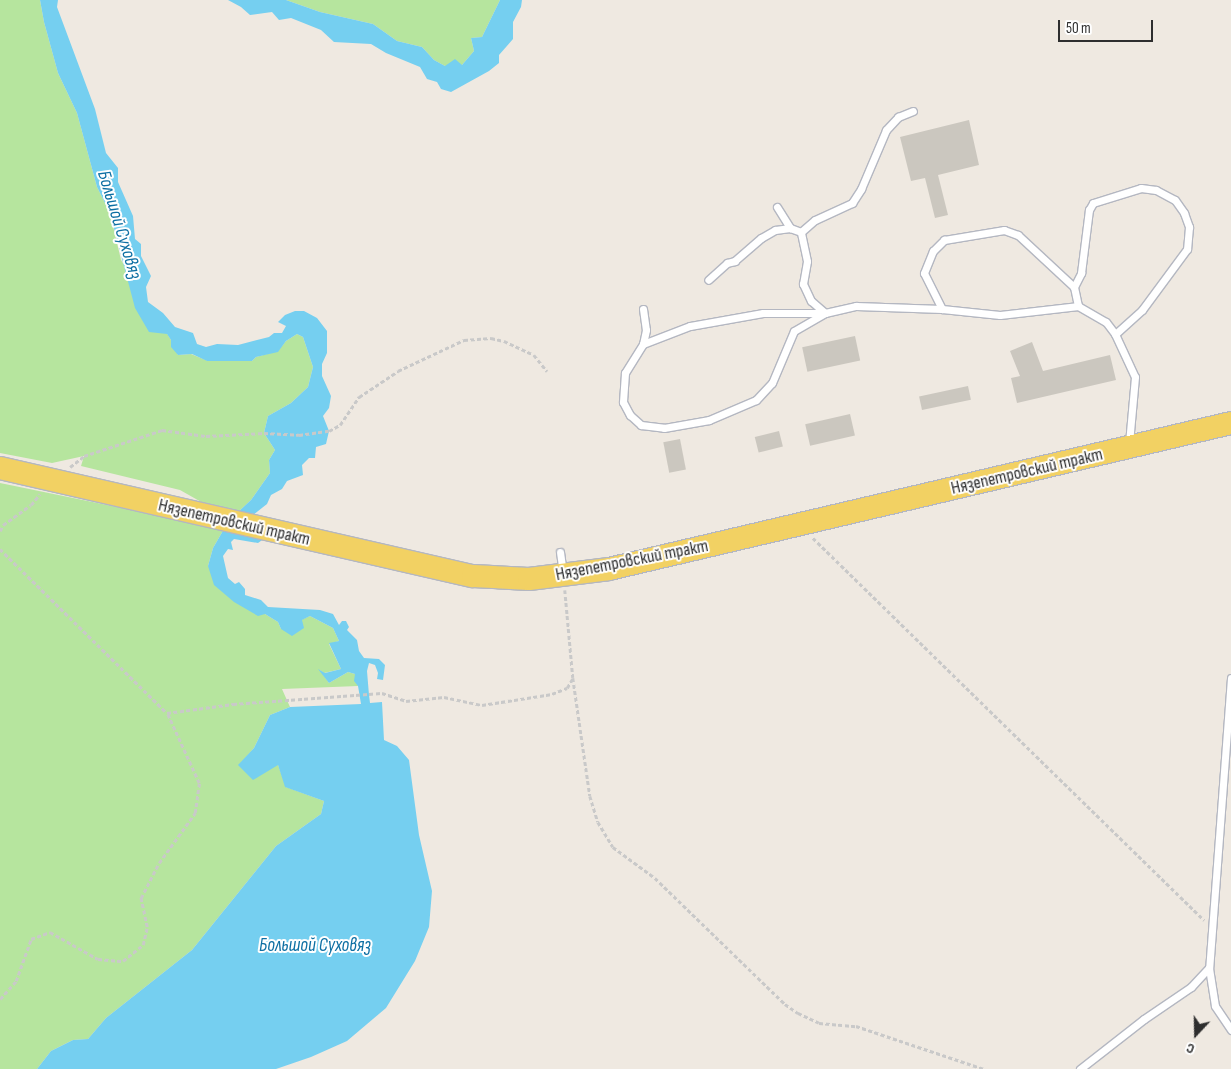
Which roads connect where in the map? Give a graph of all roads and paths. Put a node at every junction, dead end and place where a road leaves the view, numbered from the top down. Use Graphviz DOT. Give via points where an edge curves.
graph roads {
  1 [pos="913,111"];
  2 [pos="777,207"];
  3 [pos="790,228"];
  4 [pos="801,232"];
  5 [pos="708,280"];
  6 [pos="1074,288"];
  7 [pos="1078,306"];
  8 [pos="643,309"];
  9 [pos="942,309"];
  10 [pos="825,312"];
  11 [pos="1115,334"];
  12 [pos="643,344"];
  13 [pos="547,370"];
  14 [pos="1231,423"];
  15 [pos="1129,448"];
  16 [pos="0,468"];
  17 [pos="51,480"];
  18 [pos="801,526"];
  19 [pos="0,531"];
  20 [pos="0,549"];
  21 [pos="560,552"];
  22 [pos="563,576"];
  23 [pos="573,678"];
  24 [pos="1231,678"];
  25 [pos="168,713"];
  26 [pos="1212,928"];
  27 [pos="1209,968"];
  28 [pos="0,999"];
  29 [pos="1231,1030"];
  30 [pos="984,1069"];
  31 [pos="1080,1069"];
  1 -- 4 [label="lane" via="898,117 886,130 852,203 815,220"];
  2 -- 3 [label="lane"];
  3 -- 4 [label="lane"];
  3 -- 5 [label="lane" via="775,230 761,238"];
  4 -- 10 [label="lane" via="807,260 803,284 811,301"];
  6 -- 7 [label="lane"];
  6 -- 9 [label="lane" via="1018,235 997,230 944,240 933,251 924,273"];
  6 -- 11 [label="lane" via="1081,273 1089,210 1094,203 1141,188 1156,190 1175,200 1189,227 1186,249 1142,310"];
  7 -- 9 [label="lane" via="1000,315"];
  7 -- 11 [label="lane" via="1106,322"];
  8 -- 12 [label="lane" via="646,330"];
  9 -- 10 [label="lane" via="856,306"];
  10 -- 12 [label="lane" via="763,313 690,326"];
  10 -- 12 [label="lane" via="794,331 772,383 756,400 709,420 664,428 641,425 623,402 625,373"];
  11 -- 15 [label="lane" via="1135,377"];
  13 -- 17 [label="path" via="534,355 504,340 464,340 398,371 359,397 340,425 329,431 299,435 206,436 162,430 84,456"];
  14 -- 15 [label="main road, Нязепетровский тракт"];
  15 -- 18 [label="main road, Нязепетровский тракт"];
  16 -- 17 [label="main road, Нязепетровский тракт"];
  17 -- 19 [label="path" via="31,505 3,525"];
  17 -- 22 [label="main road, Нязепетровский тракт" via="473,576 529,579"];
  18 -- 22 [label="main road, Нязепетровский тракт" via="609,569"];
  18 -- 26 [label="path"];
  20 -- 25 [label="path"];
  21 -- 22 [label="lane"];
  22 -- 23 [label="path"];
  23 -- 25 [label="path" via="567,688 552,694 482,705 444,697 406,701 382,693 233,704"];
  23 -- 30 [label="path" via="590,796 598,822 618,852 655,878 798,1013 819,1023 856,1026"];
  24 -- 26 [label="lane"];
  25 -- 28 [label="path" via="199,783 195,813 159,863 141,898 147,927 143,946 123,961 98,960 50,932 31,939 16,981"];
  26 -- 27 [label="lane"];
  27 -- 29 [label="lane" via="1215,1006"];
  27 -- 31 [label="lane" via="1183,993"];
}
